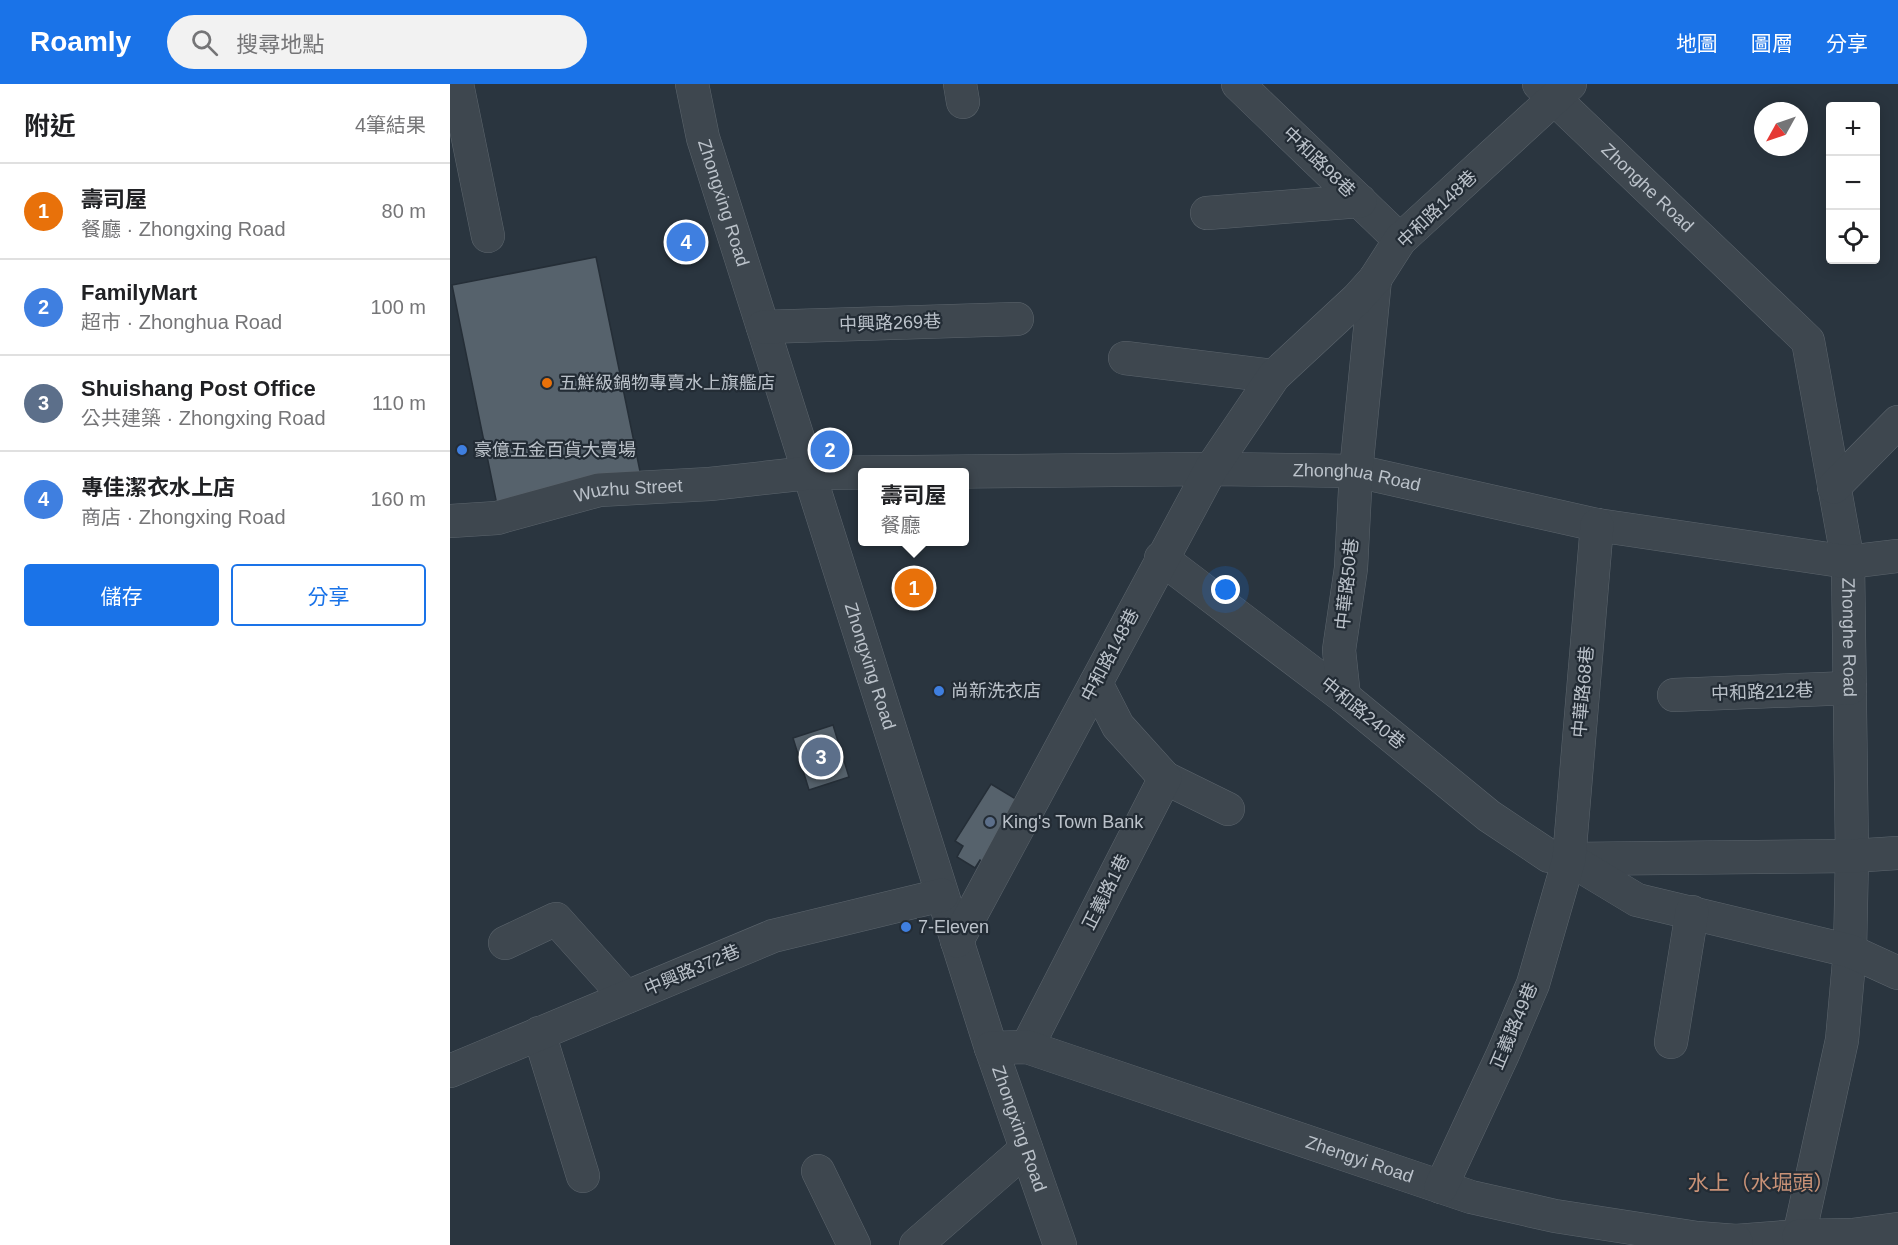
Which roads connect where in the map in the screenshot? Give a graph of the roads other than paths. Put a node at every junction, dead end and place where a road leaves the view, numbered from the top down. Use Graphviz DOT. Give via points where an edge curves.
graph roads {
  1 [pos="457,84"];
  2 [pos="692,84"];
  3 [pos="1238,84"];
  4 [pos="1555,89"];
  5 [pos="462,168"];
  6 [pos="1360,201"];
  7 [pos="1207,213"];
  8 [pos="488,236"];
  9 [pos="1400,240"];
  10 [pos="1375,279"];
  11 [pos="1017,319"];
  12 [pos="763,327"];
  13 [pos="1125,358"];
  14 [pos="1274,376"];
  15 [pos="1898,422"];
  16 [pos="1211,469"];
  17 [pos="969,471"];
  18 [pos="1356,471"];
  19 [pos="809,473"];
  20 [pos="858,473"];
  21 [pos="1834,487"];
  22 [pos="450,521"];
  23 [pos="1597,525"];
  24 [pos="1898,556"];
  25 [pos="1161,558"];
  26 [pos="1848,562"];
  27 [pos="1096,683"];
  28 [pos="1850,688"];
  29 [pos="1674,695"];
  30 [pos="1344,697"];
  31 [pos="1165,778"];
  32 [pos="1228,809"];
  33 [pos="1898,853"];
  34 [pos="1852,856"];
  35 [pos="1569,859"];
  36 [pos="942,895"];
  37 [pos="1692,912"];
  38 [pos="957,941"];
  39 [pos="505,943"];
  40 [pos="1850,951"];
  41 [pos="1898,973"];
  42 [pos="626,997"];
  43 [pos="539,1033"];
  44 [pos="1671,1042"];
  45 [pos="1027,1047"];
  46 [pos="990,1048"];
  47 [pos="450,1071"];
  48 [pos="1026,1149"];
  49 [pos="818,1171"];
  50 [pos="584,1176"];
  51 [pos="1441,1187"];
  52 [pos="1898,1229"];
  53 [pos="1800,1236"];
  54 [pos="1735,1243"];
  55 [pos="854,1245"];
  56 [pos="916,1245"];
  57 [pos="1060,1245"];
  1 -- 5 [label="street"];
  2 -- 12 [label="street, Zhongxing Road" via="703,138"];
  3 -- 6 [label="street, 中和路98巷"];
  4 -- 9 [label="street, 中和路148巷"];
  4 -- 21 [label="street, Zhonghe Road" via="1808,341"];
  5 -- 8 [label="street"];
  6 -- 7 [label="street"];
  6 -- 9 [label="street, 中和路98巷"];
  9 -- 10 [label="street, 中和路148巷"];
  10 -- 14 [label="street, 中和路148巷"];
  10 -- 18 [label="street, 中華路50巷"];
  11 -- 12 [label="street, 中興路269巷"];
  12 -- 19 [label="street, Zhongxing Road"];
  13 -- 14 [label="street"];
  14 -- 16 [label="street, 中和路148巷"];
  15 -- 21 [label="street"];
  16 -- 17 [label="street, Zhonghua Road"];
  16 -- 18 [label="street, Zhonghua Road"];
  16 -- 25 [label="street, 中和路148巷"];
  18 -- 23 [label="street, Zhonghua Road"];
  18 -- 30 [label="street, 中華路50巷" via="1351,568 1339,650"];
  19 -- 20 [label="street, Zhonghua Road"];
  19 -- 22 [label="street, Wuzhu Street" via="599,490 497,518"];
  19 -- 36 [label="street, Zhongxing Road"];
  21 -- 26 [label="street, Zhonghe Road"];
  23 -- 26 [label="street, Zhonghua Road"];
  23 -- 35 [label="street, 中華路68巷"];
  24 -- 26 [label="street, Zhonghua Road"];
  25 -- 27 [label="street, 中和路148巷"];
  25 -- 30 [label="street, 中和路240巷"];
  26 -- 28 [label="street, Zhonghe Road"];
  27 -- 31 [label="street" via="1118,726"];
  27 -- 38 [label="street, 中和路148巷"];
  28 -- 29 [label="street, 中和路212巷"];
  28 -- 34 [label="street, Zhonghe Road"];
  30 -- 35 [label="street, 中和路240巷" via="1489,816 1549,856"];
  31 -- 32 [label="street"];
  31 -- 45 [label="street, 正義路1巷"];
  33 -- 34 [label="street, 中和路240巷"];
  34 -- 35 [label="street, 中和路240巷"];
  34 -- 40 [label="street, Zhonghe Road"];
  35 -- 37 [label="street, 中和路240巷" via="1637,900"];
  35 -- 51 [label="street, 正義路49巷" via="1533,984"];
  36 -- 38 [label="street, Zhongxing Road"];
  36 -- 42 [label="street, 中興路372巷" via="773,936"];
  37 -- 40 [label="street, 中和路240巷"];
  37 -- 44 [label="street"];
  38 -- 46 [label="street, Zhongxing Road"];
  39 -- 42 [label="street" via="556,919"];
  40 -- 41 [label="street, 中和路240巷"];
  40 -- 53 [label="street, Zhonghe Road" via="1842,1040"];
  42 -- 43 [label="street, 中興路372巷"];
  43 -- 47 [label="street, 中興路372巷"];
  43 -- 50 [label="street"];
  45 -- 46 [label="street, Zhengyi Road"];
  45 -- 51 [label="street, Zhengyi Road"];
  46 -- 48 [label="street, Zhongxing Road"];
  48 -- 56 [label="street"];
  48 -- 57 [label="street, Zhongxing Road"];
  49 -- 55 [label="street"];
  51 -- 54 [label="street, Zhengyi Road" via="1555,1216"];
  52 -- 53 [label="street"];
  53 -- 54 [label="street"];
}
